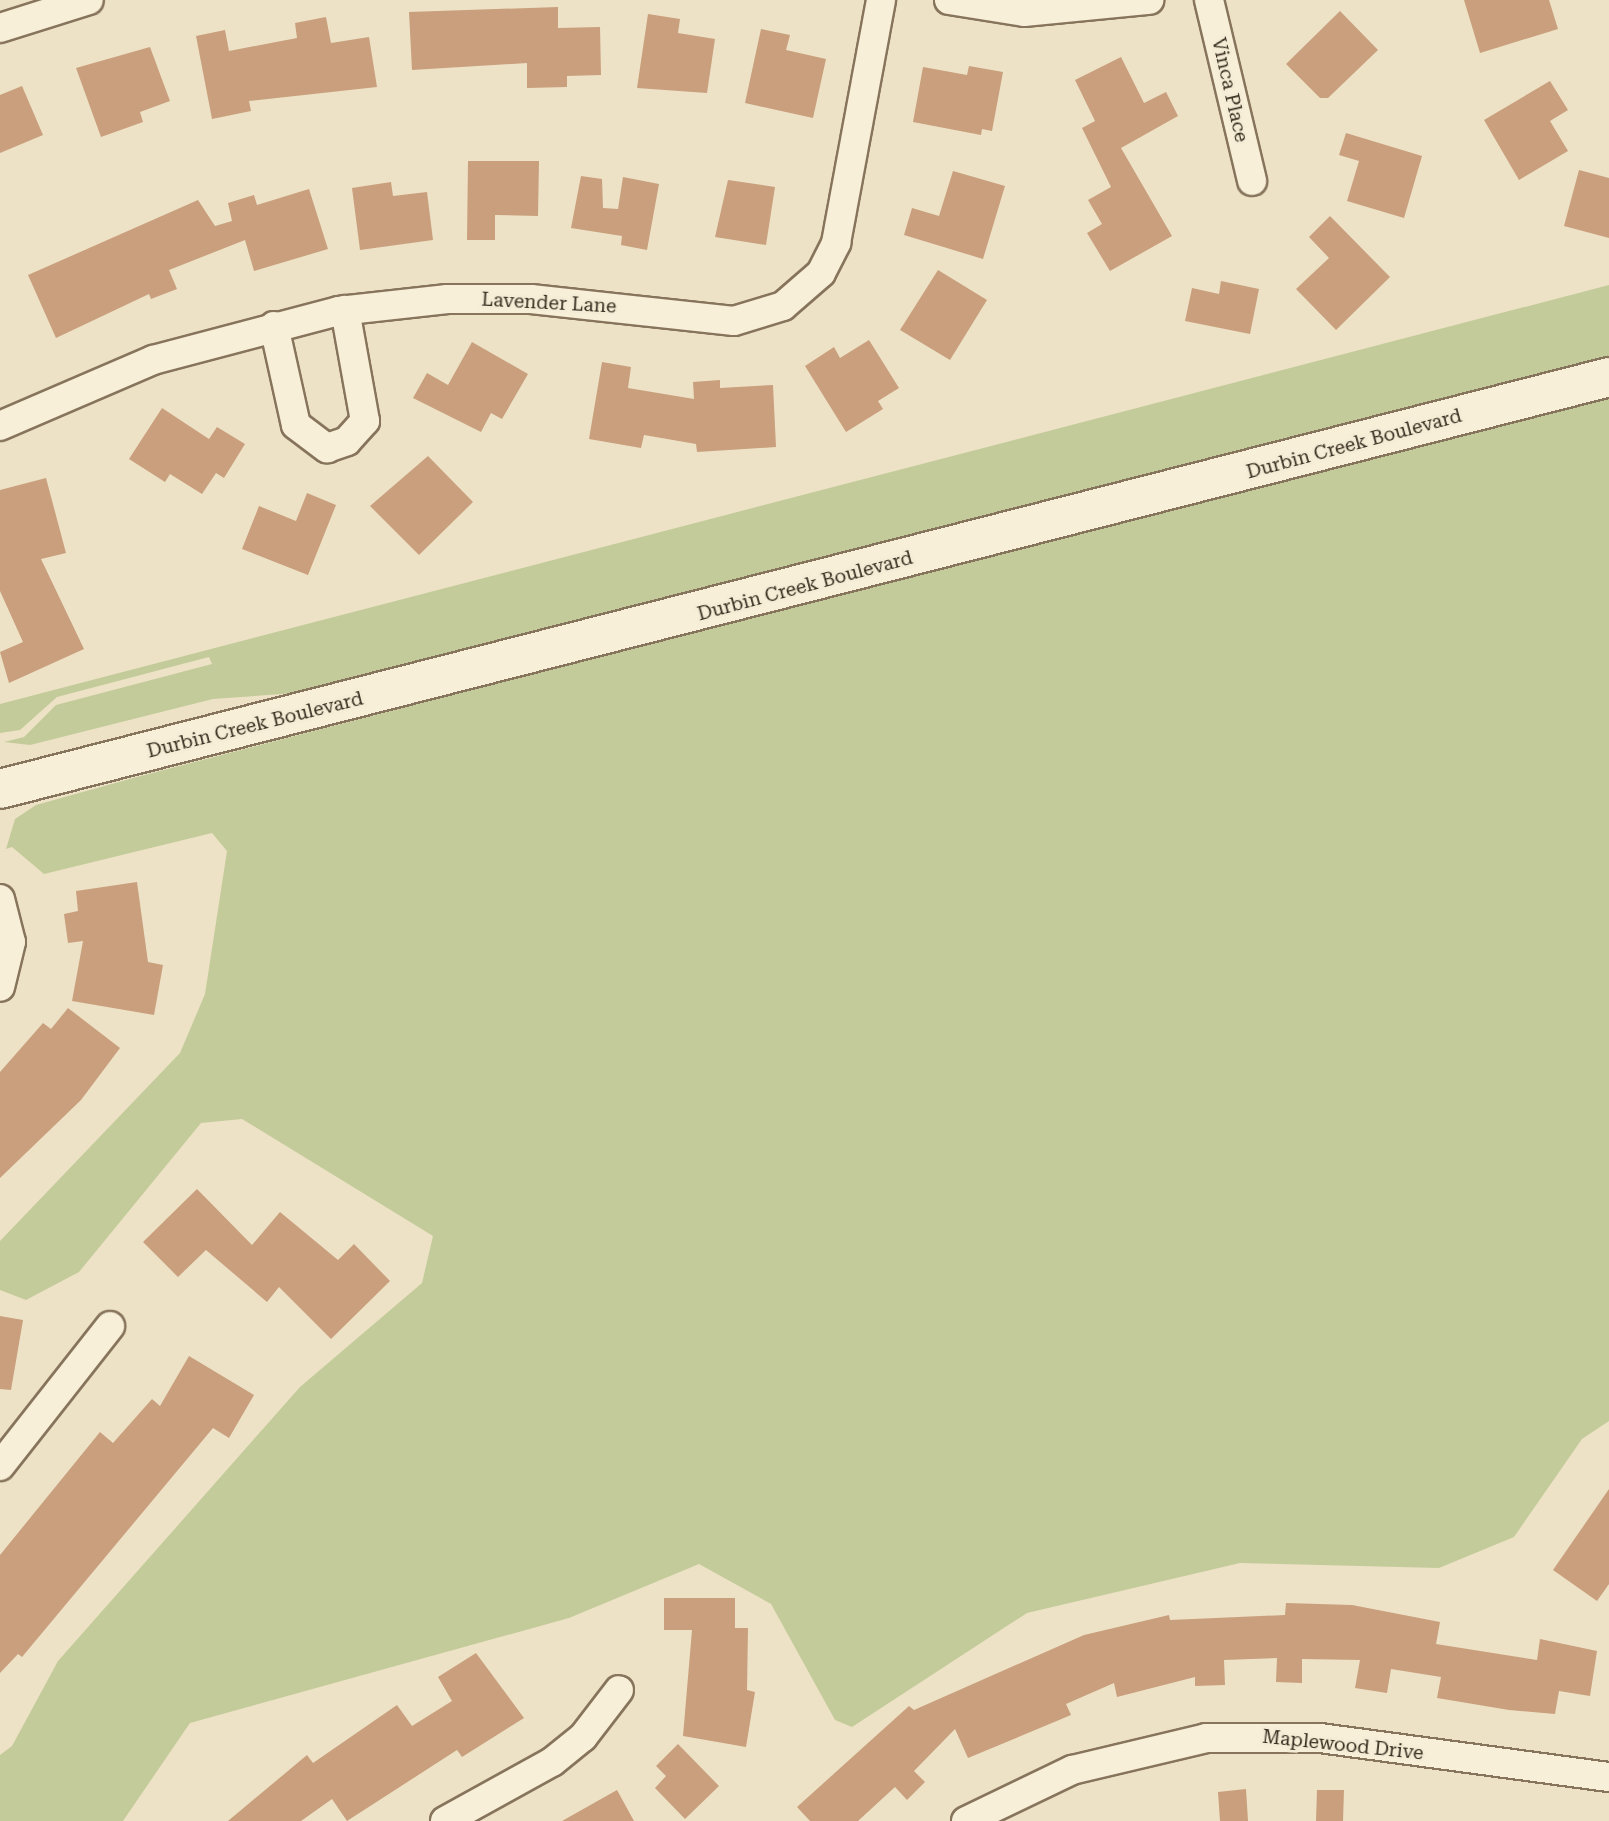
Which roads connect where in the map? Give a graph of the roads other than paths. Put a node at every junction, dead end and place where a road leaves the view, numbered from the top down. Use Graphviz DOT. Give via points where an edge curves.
graph roads {
  1 [pos="89,0"];
  2 [pos="881,0"];
  3 [pos="949,0"];
  4 [pos="1149,0"];
  5 [pos="1209,0"];
  6 [pos="0,28"];
  7 [pos="1252,181"];
  8 [pos="345,310"];
  9 [pos="274,326"];
  10 [pos="1609,377"];
  11 [pos="0,426"];
  12 [pos="0,789"];
  13 [pos="0,899"];
  14 [pos="0,987"];
  15 [pos="110,1326"];
  16 [pos="0,1466"];
  17 [pos="619,1690"];
  18 [pos="1609,1777"];
  19 [pos="445,1821"];
  20 [pos="966,1821"];
  1 -- 6 [label="street"];
  2 -- 8 [label="street, Lavender Lane" via="836,243 821,273 783,306 734,321 531,299 447,299"];
  3 -- 4 [label="street" via="1024,12"];
  5 -- 7 [label="street, Vinca Place"];
  8 -- 9 [label="street, Lavender Lane"];
  8 -- 9 [label="street" via="365,421 347,441 327,448 296,425"];
  9 -- 11 [label="street, Lavender Lane" via="153,360"];
  10 -- 12 [label="street, Durbin Creek Boulevard"];
  13 -- 14 [label="street" via="11,942"];
  15 -- 16 [label="street"];
  17 -- 19 [label="street" via="583,1737 552,1762"];
  18 -- 20 [label="street, Maplewood Drive" via="1320,1738 1206,1738 1072,1770"];
}
